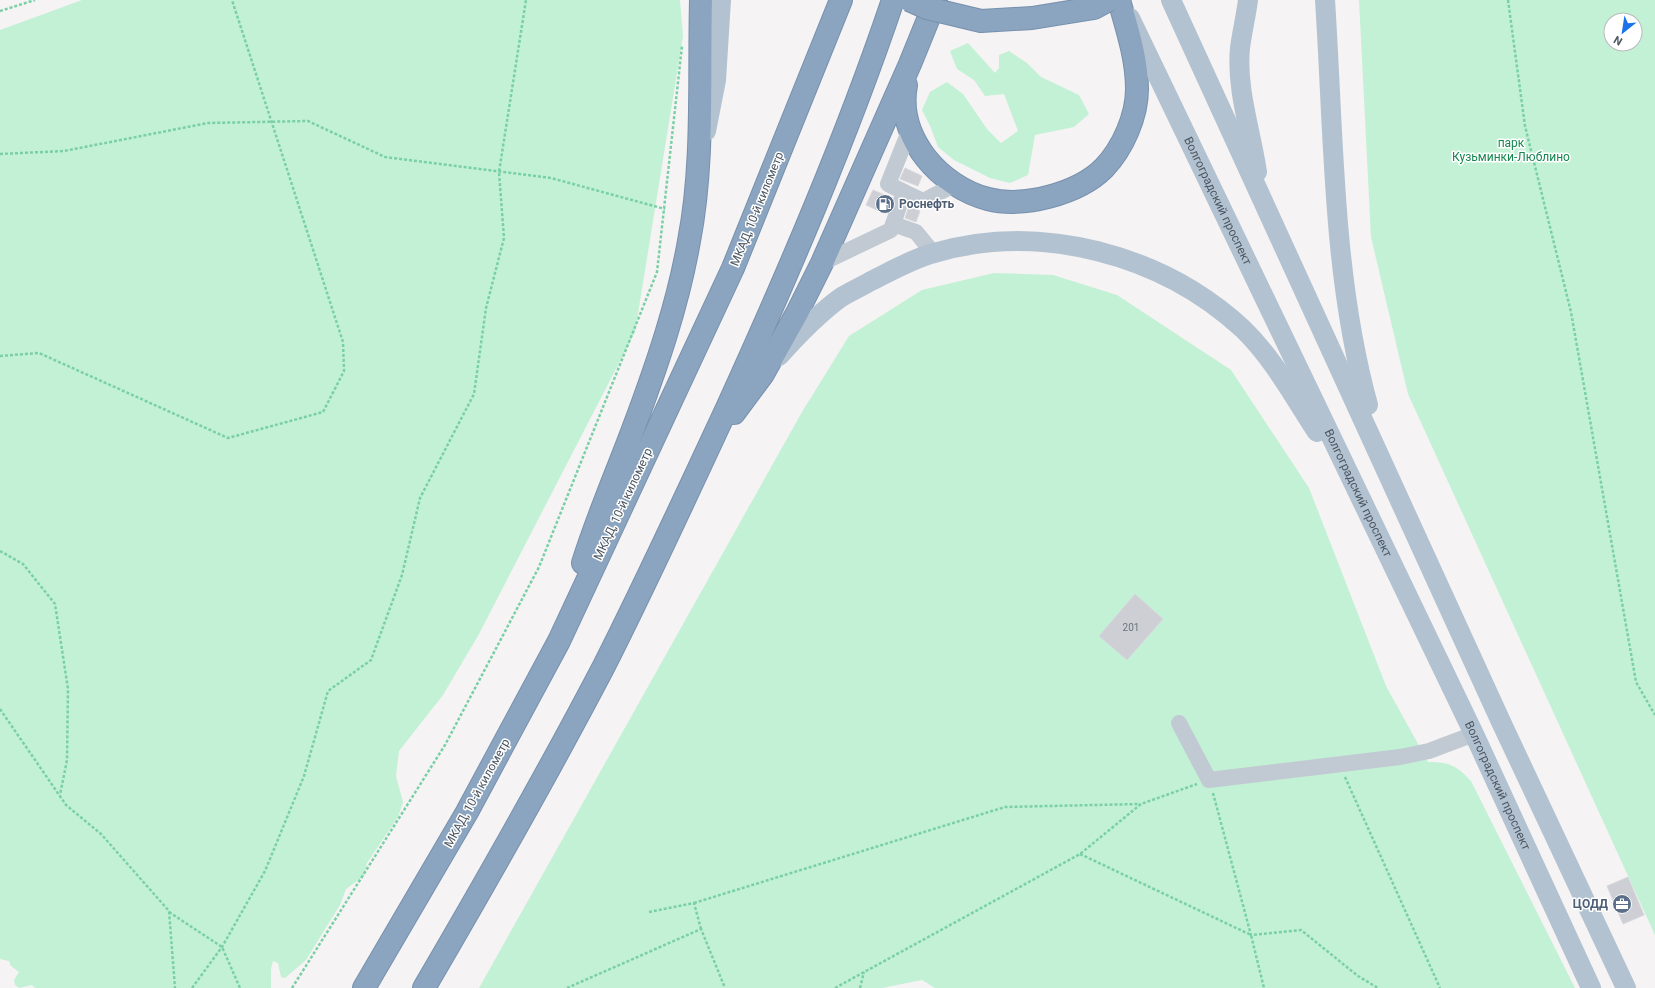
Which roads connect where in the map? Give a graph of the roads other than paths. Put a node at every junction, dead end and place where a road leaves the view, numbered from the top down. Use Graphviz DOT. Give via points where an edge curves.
graph roads {
  1 [pos="701,0"];
  2 [pos="721,0"];
  3 [pos="834,0"];
  4 [pos="841,0"];
  5 [pos="893,0"];
  6 [pos="909,0"];
  7 [pos="936,0"];
  8 [pos="1110,0"];
  9 [pos="1121,0"];
  10 [pos="1171,0"];
  11 [pos="1248,0"];
  12 [pos="1325,0"];
  13 [pos="821,54"];
  14 [pos="910,64"];
  15 [pos="910,129"];
  16 [pos="697,177"];
  17 [pos="956,184"];
  18 [pos="904,192"];
  19 [pos="1260,192"];
  20 [pos="893,224"];
  21 [pos="933,253"];
  22 [pos="822,263"];
  23 [pos="763,374"];
  24 [pos="1384,463"];
  25 [pos="696,475"];
  26 [pos="1364,507"];
  27 [pos="559,641"];
  28 [pos="1179,723"];
  29 [pos="1474,734"];
  30 [pos="364,988"];
  31 [pos="424,988"];
  32 [pos="1591,988"];
  33 [pos="1626,988"];
  1 -- 16 [label="highway"];
  2 -- 16 [label="main road" via="716,80"];
  3 -- 13 [label="main road"];
  4 -- 13 [label="highway, МКАД, 10-й километр"];
  5 -- 25 [label="highway" via="875,53 785,280"];
  6 -- 8 [label="highway, bridge" via="927,8 981,21 1032,18 1094,8"];
  7 -- 14 [label="highway"];
  9 -- 17 [label="highway" via="1135,58 1137,90 1133,117 1120,147 1104,168 1083,182 1052,196 1017,202 988,199"];
  9 -- 26 [label="main road, Волгоградский проспект"];
  10 -- 19 [label="main road"];
  11 -- 19 [label="main road" via="1240,49 1242,95"];
  12 -- 24 [label="main road" via="1336,197 1347,305 1359,372"];
  13 -- 27 [label="highway, МКАД, 10-й километр" via="733,268"];
  14 -- 15 [label="highway" via="904,112"];
  14 -- 22 [label="highway"];
  15 -- 17 [label="highway" via="916,146 936,170"];
  15 -- 18 [label="lane" via="888,184"];
  16 -- 27 [label="highway" via="689,242 665,341 635,425 595,523"];
  17 -- 18 [label="lane" via="923,201"];
  18 -- 20 [label="lane"];
  19 -- 24 [label="main road"];
  20 -- 21 [label="lane" via="916,232"];
  20 -- 22 [label="lane" via="891,230"];
  21 -- 23 [label="main road" via="886,273 840,298 800,332"];
  21 -- 26 [label="main road" via="976,244 1066,244 1121,257 1163,274 1205,300 1243,330 1273,364"];
  22 -- 23 [label="highway"];
  23 -- 25 [label="highway" via="728,421"];
  24 -- 33 [label="main road" via="1502,724"];
  25 -- 31 [label="highway" via="594,685 512,837"];
  26 -- 29 [label="main road, Волгоградский проспект"];
  27 -- 30 [label="highway, МКАД, 10-й километр" via="467,812"];
  28 -- 29 [label="lane" via="1209,780 1429,751"];
  29 -- 32 [label="main road, Волгоградский проспект"];
}
